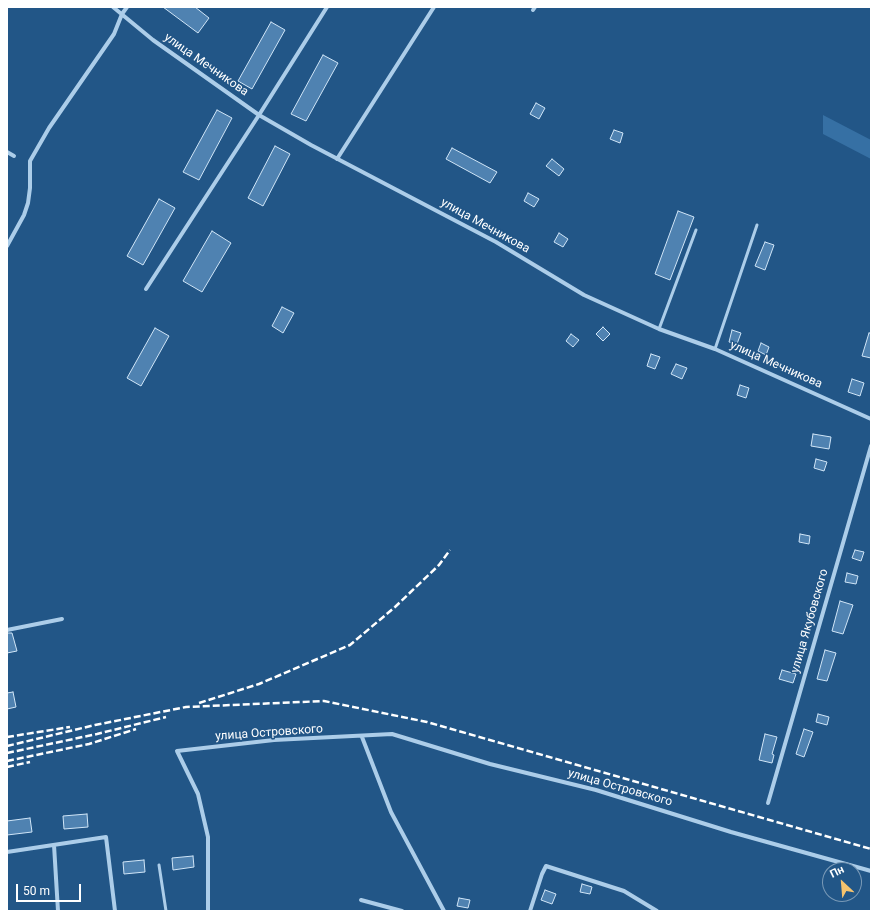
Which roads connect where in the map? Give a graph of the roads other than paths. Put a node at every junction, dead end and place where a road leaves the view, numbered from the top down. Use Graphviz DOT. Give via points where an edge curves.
graph roads {
  1 [pos="113,7"];
  2 [pos="127,7"];
  3 [pos="327,7"];
  4 [pos="434,7"];
  5 [pos="122,14"];
  6 [pos="259,115"];
  7 [pos="7,152"];
  8 [pos="14,156"];
  9 [pos="337,159"];
  10 [pos="757,225"];
  11 [pos="696,230"];
  12 [pos="7,246"];
  13 [pos="146,289"];
  14 [pos="659,329"];
  15 [pos="716,349"];
  16 [pos="871,419"];
  17 [pos="871,446"];
  18 [pos="62,620"];
  19 [pos="7,630"];
  20 [pos="362,737"];
  21 [pos="768,803"];
  22 [pos="54,845"];
  23 [pos="7,852"];
  24 [pos="159,866"];
  25 [pos="871,871"];
  26 [pos="361,900"];
  27 [pos="58,911"];
  28 [pos="115,911"];
  29 [pos="166,911"];
  30 [pos="208,911"];
  31 [pos="402,911"];
  32 [pos="444,911"];
  33 [pos="530,911"];
  34 [pos="657,911"];
  1 -- 5 [label="street, улица Мечникова"];
  2 -- 5 [label="street"];
  3 -- 6 [label="street"];
  4 -- 9 [label="street"];
  5 -- 6 [label="street, улица Мечникова" via="153,40"];
  5 -- 12 [label="street" via="114,34 49,128 30,161 28,203"];
  6 -- 9 [label="street, улица Мечникова"];
  6 -- 13 [label="street"];
  7 -- 8 [label="street"];
  9 -- 14 [label="street, улица Мечникова" via="496,242 584,295"];
  10 -- 15 [label="lane"];
  11 -- 14 [label="lane"];
  14 -- 15 [label="street, улица Мечникова"];
  15 -- 16 [label="street, улица Мечникова"];
  17 -- 21 [label="street, улица Якубовского"];
  18 -- 19 [label="street"];
  20 -- 25 [label="street, улица Островского" via="392,734 490,764 596,790"];
  20 -- 30 [label="street, улица Островского" via="274,740 177,751 198,794 208,837"];
  20 -- 32 [label="street" via="391,812"];
  22 -- 23 [label="street"];
  22 -- 27 [label="street"];
  22 -- 28 [label="street" via="106,837"];
  24 -- 29 [label="lane"];
  26 -- 31 [label="street"];
  33 -- 34 [label="street" via="546,866 624,891"];
}
